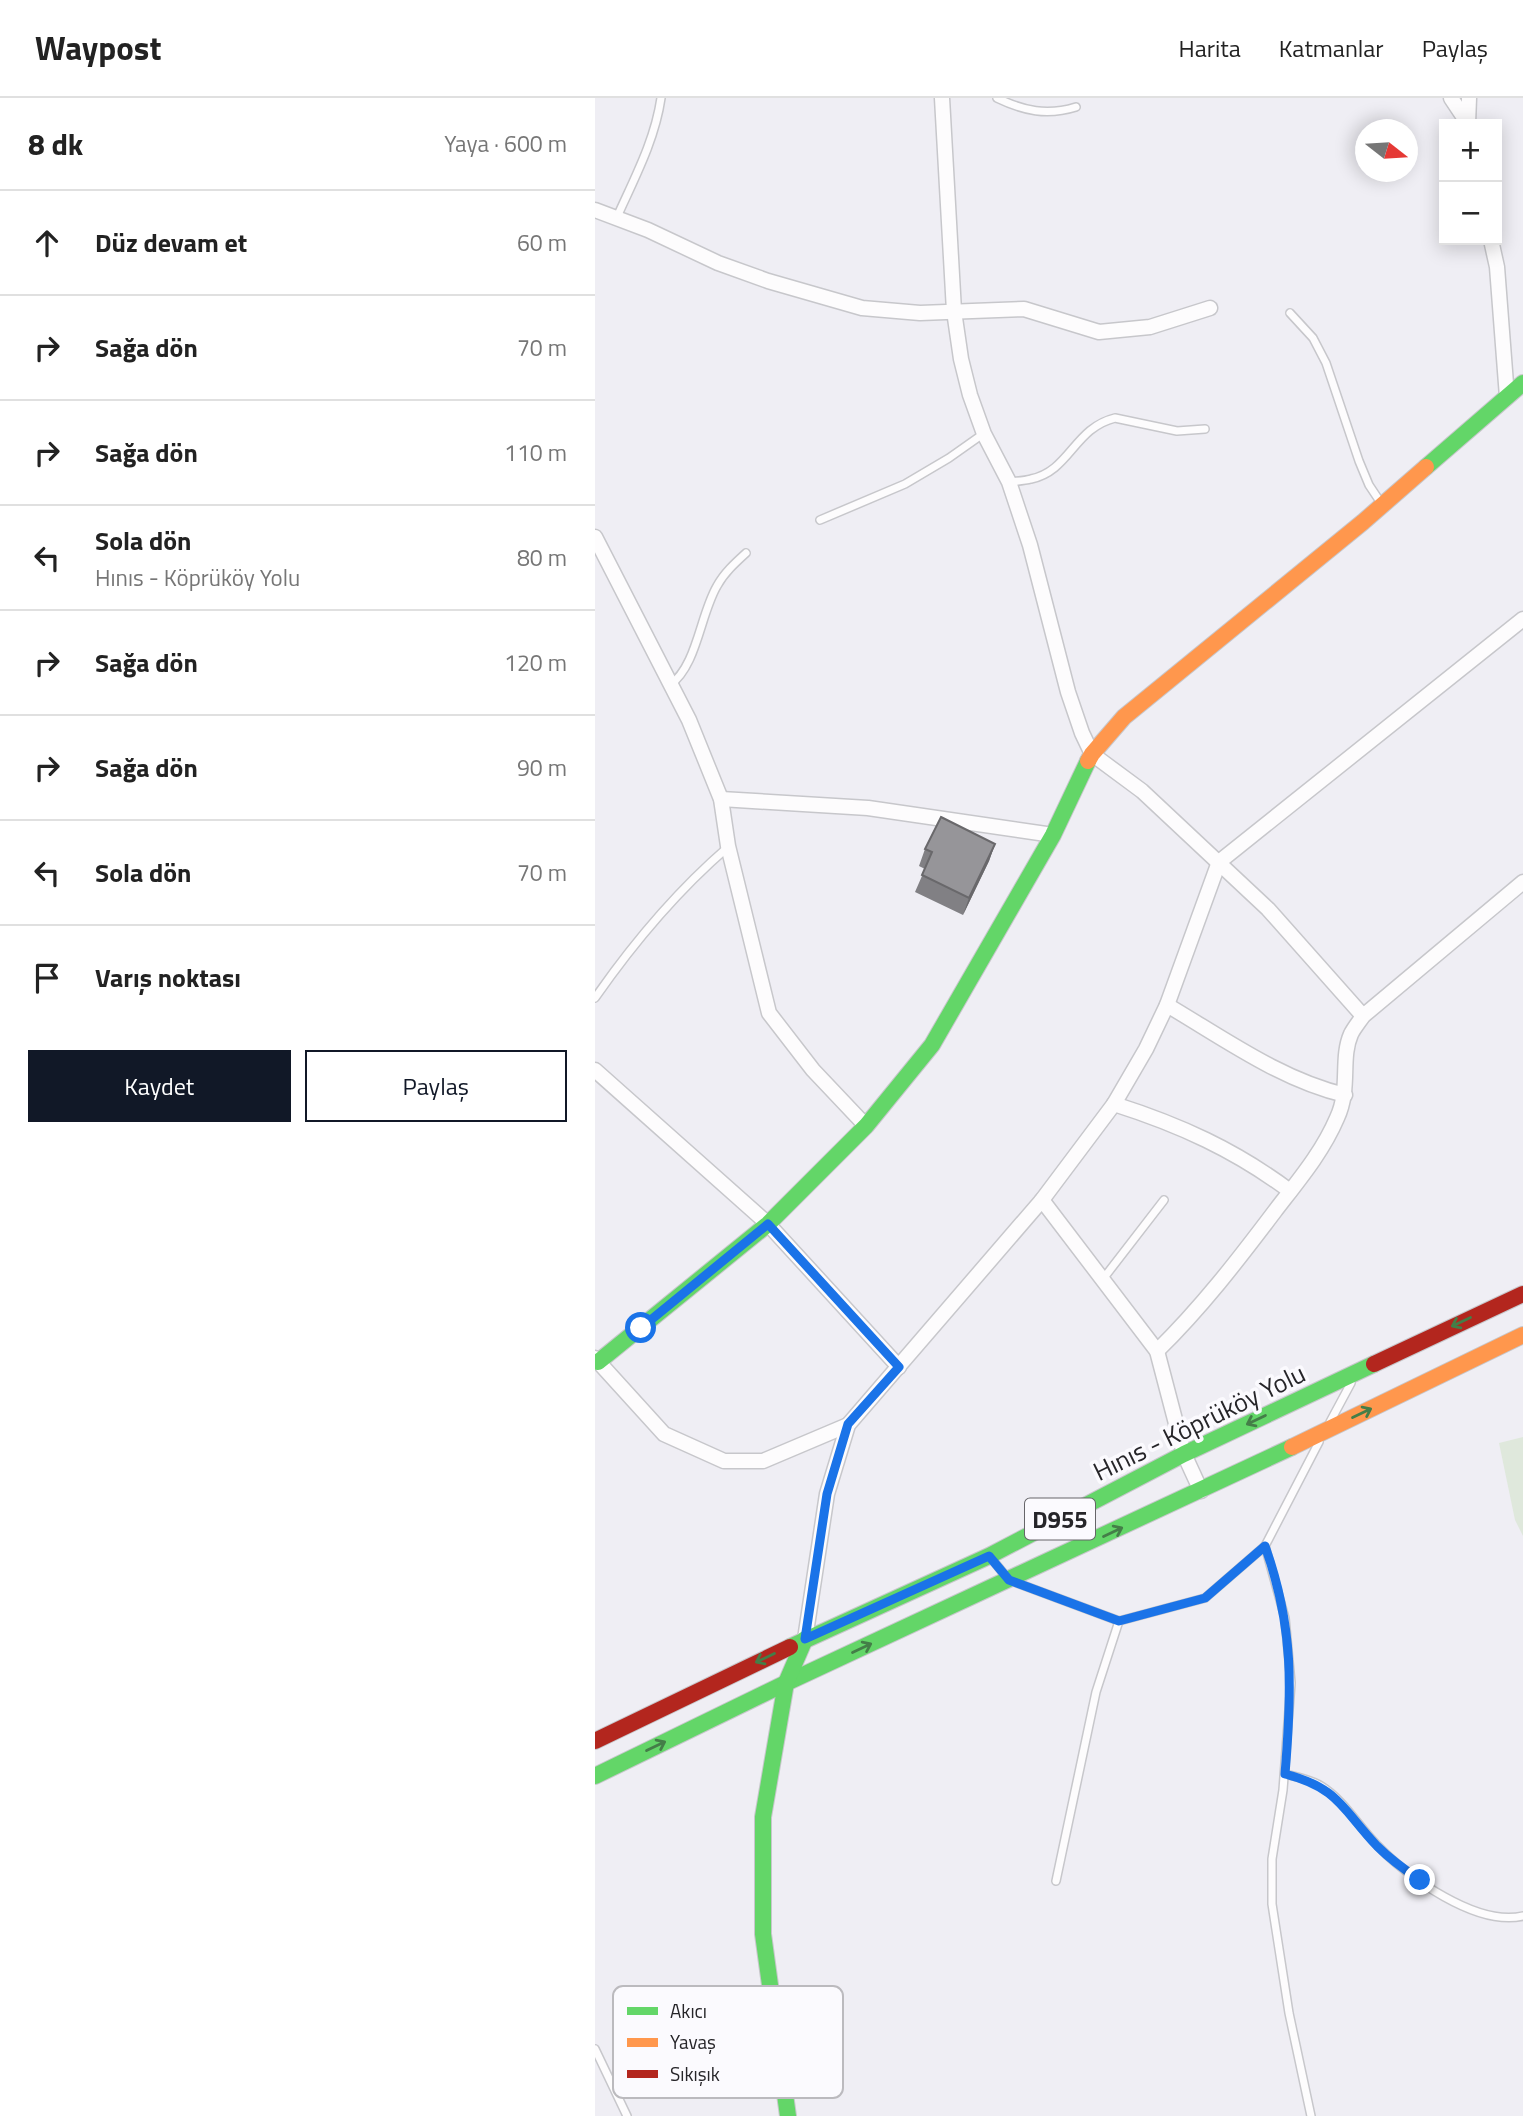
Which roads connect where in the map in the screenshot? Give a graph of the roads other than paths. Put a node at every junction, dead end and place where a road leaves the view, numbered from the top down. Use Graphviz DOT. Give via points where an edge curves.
graph roads {
  1 [pos="661,98"];
  2 [pos="942,98"];
  3 [pos="997,98"];
  4 [pos="1451,98"];
  5 [pos="1469,98"];
  6 [pos="1076,107"];
  7 [pos="1464,119"];
  8 [pos="1467,119"];
  9 [pos="595,209"];
  10 [pos="617,217"];
  11 [pos="1492,245"];
  12 [pos="1210,308"];
  13 [pos="954,311"];
  14 [pos="1290,313"];
  15 [pos="1523,383"];
  16 [pos="1507,397"];
  17 [pos="1205,429"];
  18 [pos="984,433"];
  19 [pos="1009,482"];
  20 [pos="1382,506"];
  21 [pos="820,520"];
  22 [pos="595,537"];
  23 [pos="746,553"];
  24 [pos="1523,619"];
  25 [pos="670,685"];
  26 [pos="1092,754"];
  27 [pos="721,799"];
  28 [pos="1053,835"];
  29 [pos="728,846"];
  30 [pos="1219,862"];
  31 [pos="1523,881"];
  32 [pos="595,998"];
  33 [pos="1167,1005"];
  34 [pos="1363,1016"];
  35 [pos="595,1070"];
  36 [pos="1345,1095"];
  37 [pos="1114,1104"];
  38 [pos="866,1126"];
  39 [pos="1290,1191"];
  40 [pos="1042,1200"];
  41 [pos="1164,1200"];
  42 [pos="768,1224"];
  43 [pos="1103,1279"];
  44 [pos="1523,1294"];
  45 [pos="1523,1335"];
  46 [pos="1157,1351"];
  47 [pos="596,1362"];
  48 [pos="899,1367"];
  49 [pos="1358,1370"];
  50 [pos="848,1424"];
  51 [pos="1325,1431"];
  52 [pos="1184,1454"];
  53 [pos="1201,1491"];
  54 [pos="1265,1546"];
  55 [pos="989,1556"];
  56 [pos="1009,1580"];
  57 [pos="1119,1621"];
  58 [pos="805,1639"];
  59 [pos="786,1683"];
  60 [pos="595,1741"];
  61 [pos="1285,1774"];
  62 [pos="595,1776"];
  63 [pos="1056,1881"];
  64 [pos="1523,1916"];
  65 [pos="769,1986"];
  66 [pos="595,2049"];
  67 [pos="613,2087"];
  68 [pos="618,2098"];
  69 [pos="785,2098"];
  70 [pos="627,2116"];
  71 [pos="788,2116"];
  72 [pos="1311,2116"];
  1 -- 10 [label="lane" via="646,151"];
  2 -- 13 [label="street"];
  3 -- 6 [label="lane" via="1033,112"];
  4 -- 7 [label="street"];
  5 -- 8 [label="street"];
  9 -- 10 [label="street"];
  10 -- 13 [label="street" via="718,263 826,298 893,312"];
  11 -- 16 [label="street"];
  12 -- 13 [label="street" via="1150,327 1099,332 1024,309"];
  13 -- 18 [label="street" via="961,359"];
  14 -- 20 [label="lane" via="1313,338 1326,363 1359,461"];
  15 -- 16 [label="main road"];
  16 -- 20 [label="main road"];
  17 -- 19 [label="lane" via="1177,430 1105,420 1089,430 1053,469 1032,480"];
  18 -- 19 [label="street"];
  18 -- 21 [label="lane" via="905,484"];
  19 -- 26 [label="street" via="1068,692"];
  20 -- 26 [label="main road" via="1124,717"];
  22 -- 25 [label="street"];
  23 -- 25 [label="lane" via="716,587 684,673"];
  24 -- 30 [label="street"];
  25 -- 27 [label="street"];
  26 -- 28 [label="main road"];
  26 -- 30 [label="street" via="1142,791"];
  27 -- 28 [label="street" via="868,808"];
  27 -- 29 [label="street"];
  28 -- 38 [label="main road" via="932,1045"];
  29 -- 32 [label="lane" via="663,908"];
  29 -- 38 [label="street" via="769,1013 813,1070"];
  30 -- 33 [label="street"];
  30 -- 34 [label="street" via="1268,909"];
  31 -- 34 [label="street"];
  33 -- 36 [label="street" via="1295,1078"];
  33 -- 37 [label="street"];
  34 -- 36 [label="street" via="1351,1033 1346,1053"];
  35 -- 42 [label="street"];
  36 -- 39 [label="street" via="1322,1149"];
  37 -- 39 [label="street" via="1212,1142 1256,1165"];
  37 -- 40 [label="street"];
  38 -- 42 [label="main road"];
  39 -- 46 [label="street" via="1229,1272"];
  40 -- 43 [label="street"];
  40 -- 48 [label="street"];
  41 -- 43 [label="lane"];
  42 -- 47 [label="main road"];
  42 -- 48 [label="street"];
  43 -- 46 [label="street"];
  44 -- 49 [label="main road, Hınıs - Köprüköy Yolu / D955, one-way"];
  51 -- 45 [label="main road, D955, one-way"];
  46 -- 52 [label="street"];
  47 -- 50 [label="street" via="664,1434 724,1461 763,1461"];
  48 -- 50 [label="street"];
  49 -- 51 [label="lane"];
  49 -- 52 [label="main road, Hınıs - Köprüköy Yolu / D955, one-way"];
  50 -- 58 [label="street" via="827,1494"];
  51 -- 53 [label="main road, D955"];
  51 -- 54 [label="lane"];
  52 -- 53 [label="street"];
  52 -- 55 [label="main road, Hınıs - Köprüköy Yolu / D955"];
  56 -- 53 [label="main road, D955, one-way"];
  54 -- 57 [label="lane" via="1205,1598"];
  54 -- 61 [label="lane" via="1280,1594 1289,1650"];
  55 -- 56 [label="lane"];
  55 -- 58 [label="main road, Hınıs - Köprüköy Yolu / D955"];
  56 -- 57 [label="lane"];
  59 -- 56 [label="main road, D955, one-way"];
  57 -- 63 [label="lane" via="1097,1692"];
  58 -- 59 [label="main road"];
  58 -- 60 [label="main road, Hınıs - Köprüköy Yolu / D955, one-way"];
  62 -- 59 [label="main road, D955, one-way"];
  59 -- 65 [label="main road" via="763,1816 762,1934"];
  61 -- 64 [label="lane" via="1309,1780 1333,1796 1399,1865 1451,1901 1492,1917"];
  61 -- 72 [label="lane" via="1273,1848 1272,1904"];
  66 -- 67 [label="lane"];
  68 -- 70 [label="lane"];
  69 -- 71 [label="main road"];
}
